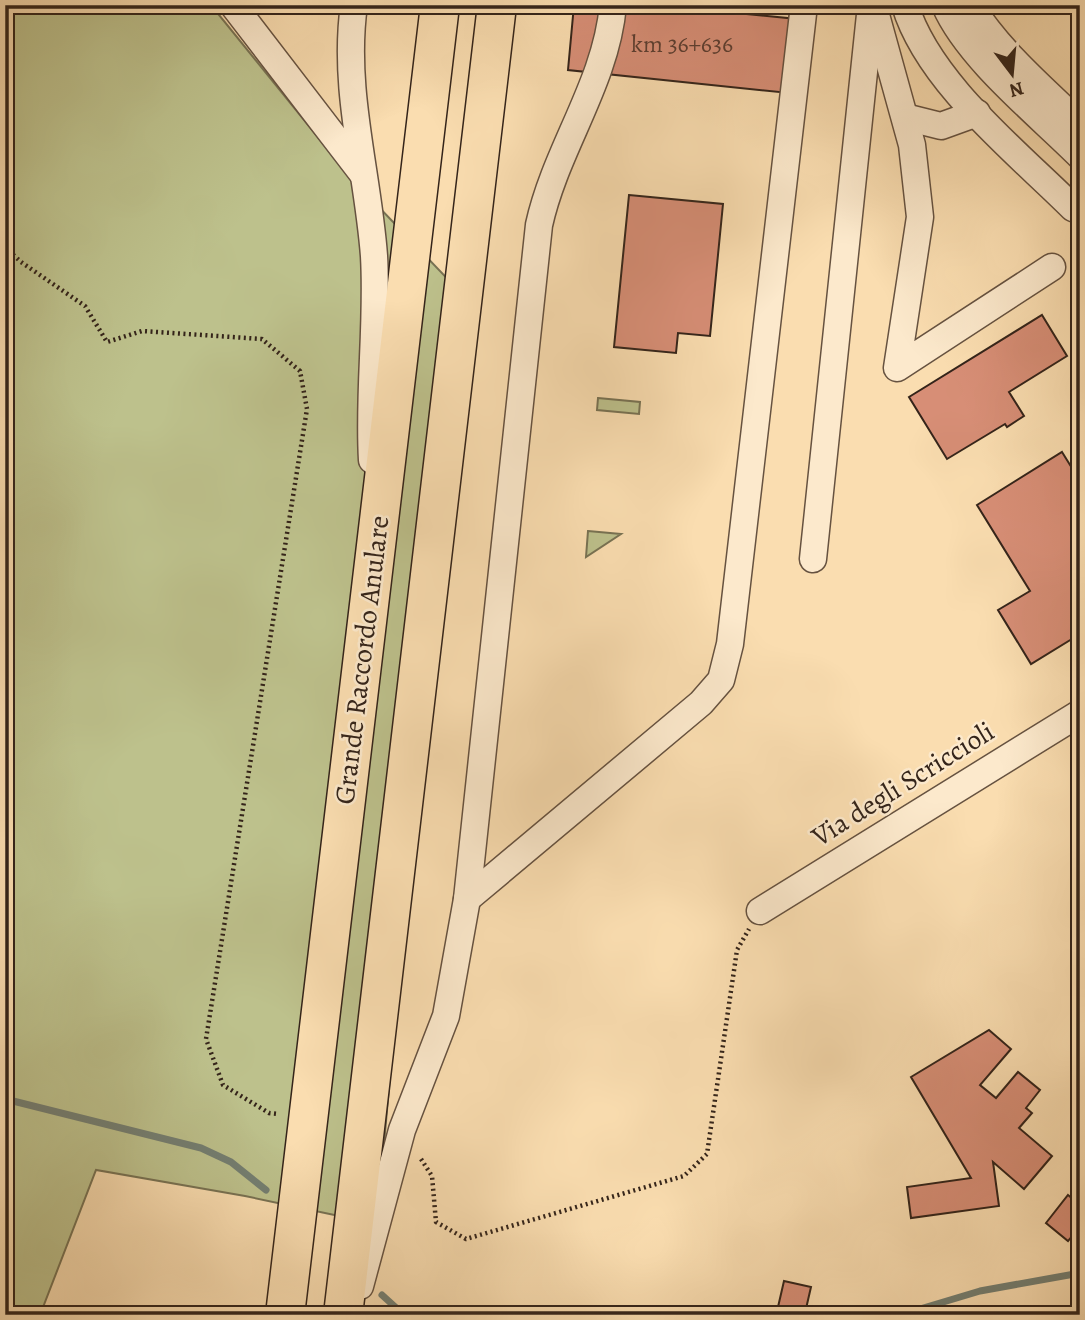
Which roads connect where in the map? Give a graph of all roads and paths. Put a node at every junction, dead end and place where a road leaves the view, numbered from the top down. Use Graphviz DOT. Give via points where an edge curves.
graph roads {
  1 [pos="233,5"];
  2 [pos="354,5"];
  3 [pos="440,5"];
  4 [pos="497,5"];
  5 [pos="613,5"];
  6 [pos="804,5"];
  7 [pos="872,5"];
  8 [pos="905,5"];
  9 [pos="945,5"];
  10 [pos="970,5"];
  11 [pos="977,113"];
  12 [pos="905,117"];
  13 [pos="1080,124"];
  14 [pos="1080,156"];
  15 [pos="363,174"];
  16 [pos="1080,211"];
  17 [pos="5,247"];
  18 [pos="1052,267"];
  19 [pos="374,556"];
  20 [pos="813,559"];
  21 [pos="1080,713"];
  22 [pos="467,899"];
  23 [pos="760,911"];
  24 [pos="278,1114"];
  25 [pos="402,1130"];
  26 [pos="285,1315"];
  27 [pos="343,1315"];
  28 [pos="352,1315"];
  1 -- 15 [label="street"];
  2 -- 15 [label="street" via="352,77"];
  3 -- 19 [label="highway, Grande Raccordo Anulare"];
  4 -- 27 [label="highway, Grande Raccordo Anulare"];
  5 -- 22 [label="street" via="601,65 555,168 540,225"];
  6 -- 22 [label="street" via="730,644 721,680 701,703"];
  7 -- 12 [label="street"];
  7 -- 20 [label="street"];
  8 -- 11 [label="street" via="919,40 948,84"];
  9 -- 14 [label="street" via="978,55"];
  10 -- 13 [label="street" via="1015,62"];
  11 -- 12 [label="street" via="941,127"];
  11 -- 16 [label="street"];
  12 -- 18 [label="street" via="919,217 897,368"];
  15 -- 19 [label="street" via="375,286"];
  17 -- 24 [label="path" via="85,306 107,342 142,331 261,339 300,371 307,409 206,1039 223,1085"];
  19 -- 26 [label="highway, Grande Raccordo Anulare"];
  21 -- 23 [label="street, Via degli Scriccioli"];
  22 -- 25 [label="street" via="446,1016"];
  23 -- 25 [label="path" via="737,950 707,1154 684,1176 466,1238 436,1222 432,1176"];
  25 -- 28 [label="street"];
}
